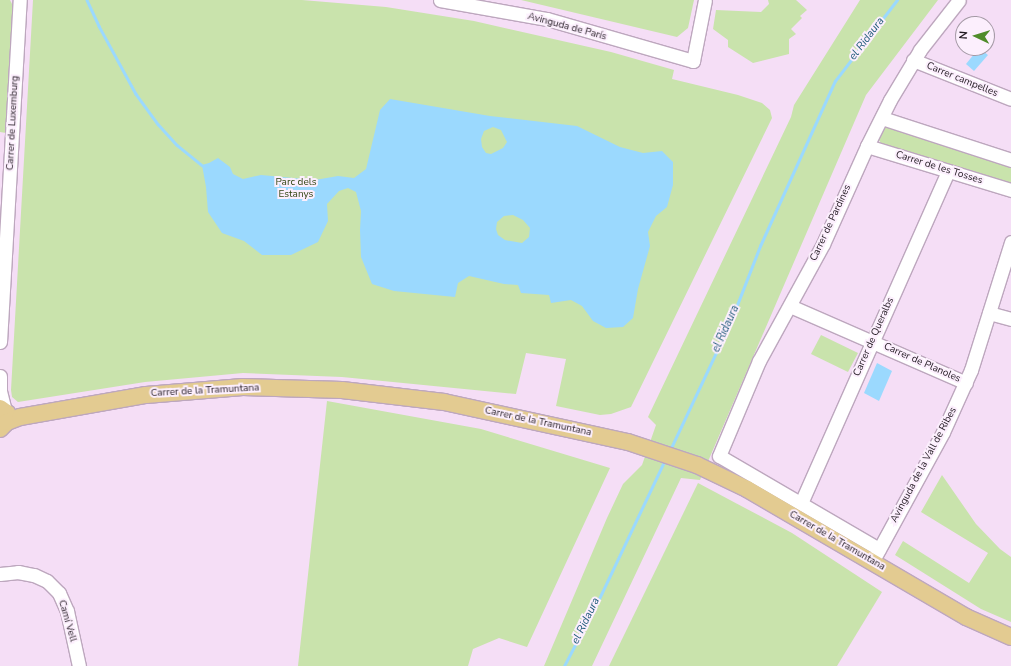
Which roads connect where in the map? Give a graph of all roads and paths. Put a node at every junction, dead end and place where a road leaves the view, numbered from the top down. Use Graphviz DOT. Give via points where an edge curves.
graph roads {
  1 [pos="20,0"];
  2 [pos="440,0"];
  3 [pos="705,0"];
  4 [pos="959,0"];
  5 [pos="464,2"];
  6 [pos="913,60"];
  7 [pos="1011,99"];
  8 [pos="882,118"];
  9 [pos="867,146"];
  10 [pos="1011,160"];
  11 [pos="5,167"];
  12 [pos="948,171"];
  13 [pos="1011,190"];
  14 [pos="1011,242"];
  15 [pos="1007,269"];
  16 [pos="790,306"];
  17 [pos="989,313"];
  18 [pos="1011,319"];
  19 [pos="0,342"];
  20 [pos="872,342"];
  21 [pos="0,376"];
  22 [pos="966,383"];
  23 [pos="0,392"];
  24 [pos="5,421"];
  25 [pos="801,503"];
  26 [pos="876,555"];
  27 [pos="0,574"];
  28 [pos="1011,637"];
  29 [pos="78,666"];
  1 -- 11 [label="street, Carrer de Luxemburg"];
  2 -- 5 [label="street, Avinguda de París"];
  3 -- 5 [label="street, Avinguda de París" via="693,61 547,19"];
  4 -- 6 [label="street, Carrer de Pardines"];
  6 -- 7 [label="street, Carrer campelles"];
  6 -- 8 [label="street, Carrer de Pardines"];
  8 -- 9 [label="street, Carrer de Pardines"];
  8 -- 10 [label="street"];
  9 -- 12 [label="street, Carrer de les Tosses"];
  9 -- 16 [label="street, Carrer de Pardines" via="823,244"];
  11 -- 19 [label="street, Carrer de Luxemburg"];
  12 -- 13 [label="street, Carrer de les Tosses"];
  12 -- 20 [label="street, Carrer de Queralbs"];
  14 -- 15 [label="street, Avinguda de la Vall de Ribes"];
  15 -- 17 [label="street, Avinguda de la Vall de Ribes"];
  16 -- 20 [label="street, Carrer de Planoles"];
  16 -- 25 [label="street, Carrer de Pardines" via="759,361 719,456"];
  17 -- 18 [label="street"];
  17 -- 22 [label="street, Avinguda de la Vall de Ribes"];
  20 -- 22 [label="street, Carrer de Planoles"];
  20 -- 25 [label="street, Carrer de Queralbs"];
  21 -- 23 [label="street"];
  22 -- 26 [label="street, Avinguda de la Vall de Ribes" via="943,432"];
  23 -- 24 [label="street"];
  24 -- 26 [label="main road, Carrer de la Tramuntana" via="146,394 243,387 342,390 444,402 628,442 697,466"];
  25 -- 26 [label="street"];
  26 -- 28 [label="main road, Carrer de la Tramuntana" via="966,617"];
  27 -- 29 [label="street, Camí Vell" via="18,572 34,575 47,581 59,593 67,611"];
}
